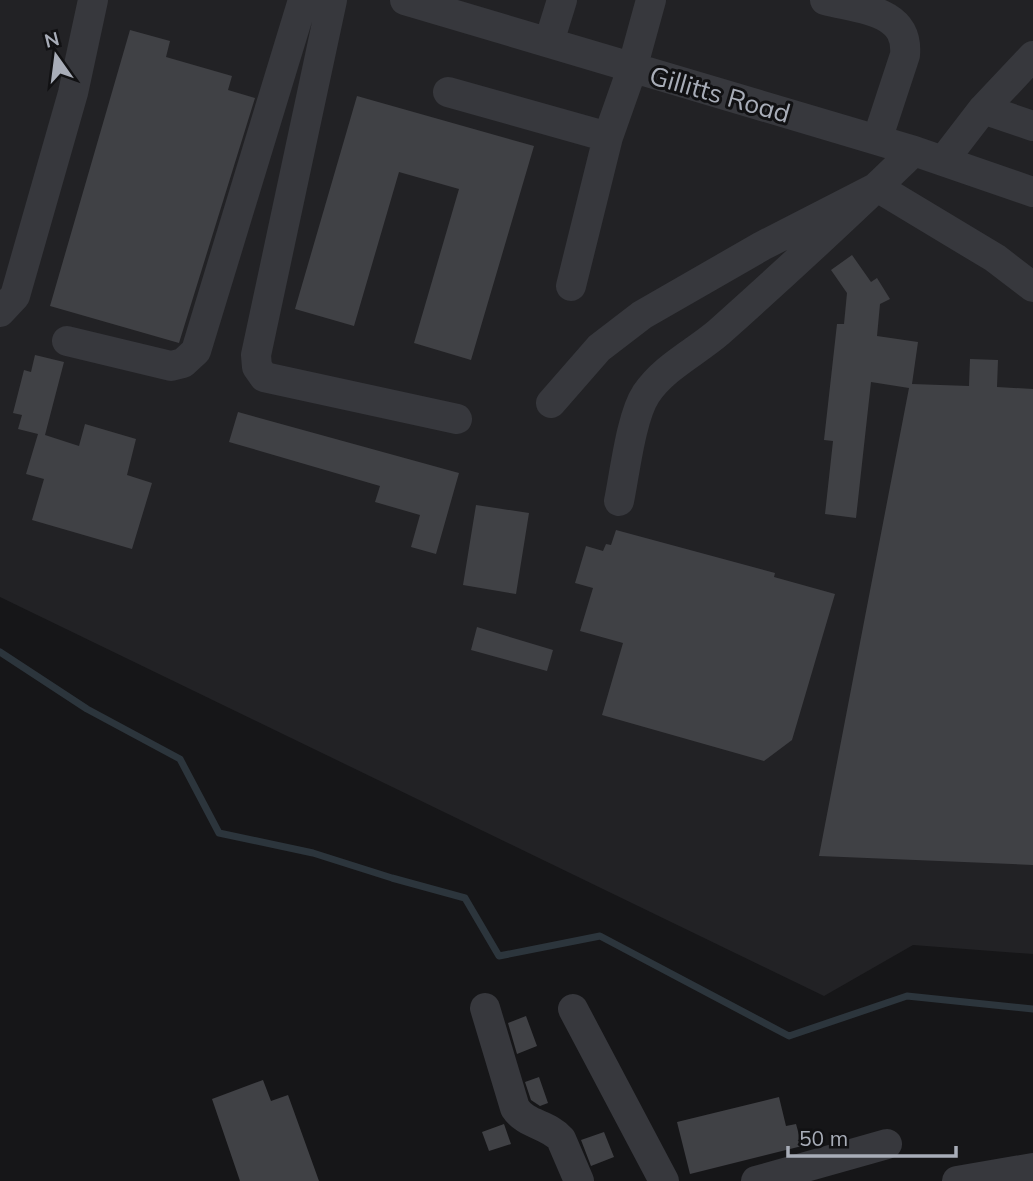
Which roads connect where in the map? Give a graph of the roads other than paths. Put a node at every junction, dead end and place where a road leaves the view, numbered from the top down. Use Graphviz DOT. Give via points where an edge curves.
graph roads {
  1 [pos="93,0"];
  2 [pos="303,0"];
  3 [pos="332,0"];
  4 [pos="405,0"];
  5 [pos="562,0"];
  6 [pos="651,0"];
  7 [pos="825,0"];
  8 [pos="549,43"];
  9 [pos="1033,56"];
  10 [pos="632,69"];
  11 [pos="447,92"];
  12 [pos="983,108"];
  13 [pos="1033,126"];
  14 [pos="608,136"];
  15 [pos="877,140"];
  16 [pos="914,151"];
  17 [pos="943,161"];
  18 [pos="877,187"];
  19 [pos="1033,192"];
  20 [pos="572,286"];
  21 [pos="1033,287"];
  22 [pos="0,312"];
  23 [pos="67,341"];
  24 [pos="551,403"];
  25 [pos="457,419"];
  26 [pos="618,501"];
  27 [pos="485,1008"];
  28 [pos="573,1009"];
  29 [pos="887,1144"];
  30 [pos="1033,1168"];
  31 [pos="839,1170"];
  32 [pos="579,1181"];
  33 [pos="664,1181"];
  34 [pos="756,1181"];
  35 [pos="957,1181"];
  1 -- 22 [label="street" via="73,93 15,296"];
  2 -- 23 [label="street" via="196,351 183,363 171,366"];
  3 -- 25 [label="street" via="257,367 264,377"];
  4 -- 8 [label="street, Gillitts Road"];
  5 -- 8 [label="street"];
  6 -- 10 [label="street"];
  7 -- 15 [label="street" via="886,16 896,23 906,42"];
  8 -- 10 [label="street, Gillitts Road"];
  9 -- 12 [label="street"];
  10 -- 14 [label="street"];
  10 -- 15 [label="street, Gillitts Road"];
  11 -- 14 [label="street"];
  12 -- 13 [label="street"];
  12 -- 17 [label="street"];
  14 -- 20 [label="street"];
  15 -- 16 [label="street, Gillitts Road"];
  16 -- 17 [label="street, Gillitts Road"];
  16 -- 18 [label="street"];
  17 -- 19 [label="street, Gillitts Road"];
  18 -- 21 [label="street" via="995,258"];
  18 -- 24 [label="street" via="642,315 599,348"];
  18 -- 26 [label="street" via="646,394"];
  27 -- 32 [label="street" via="515,1108 561,1139"];
  28 -- 33 [label="street"];
  29 -- 31 [label="street"];
  30 -- 35 [label="street"];
  31 -- 34 [label="street"];
}
